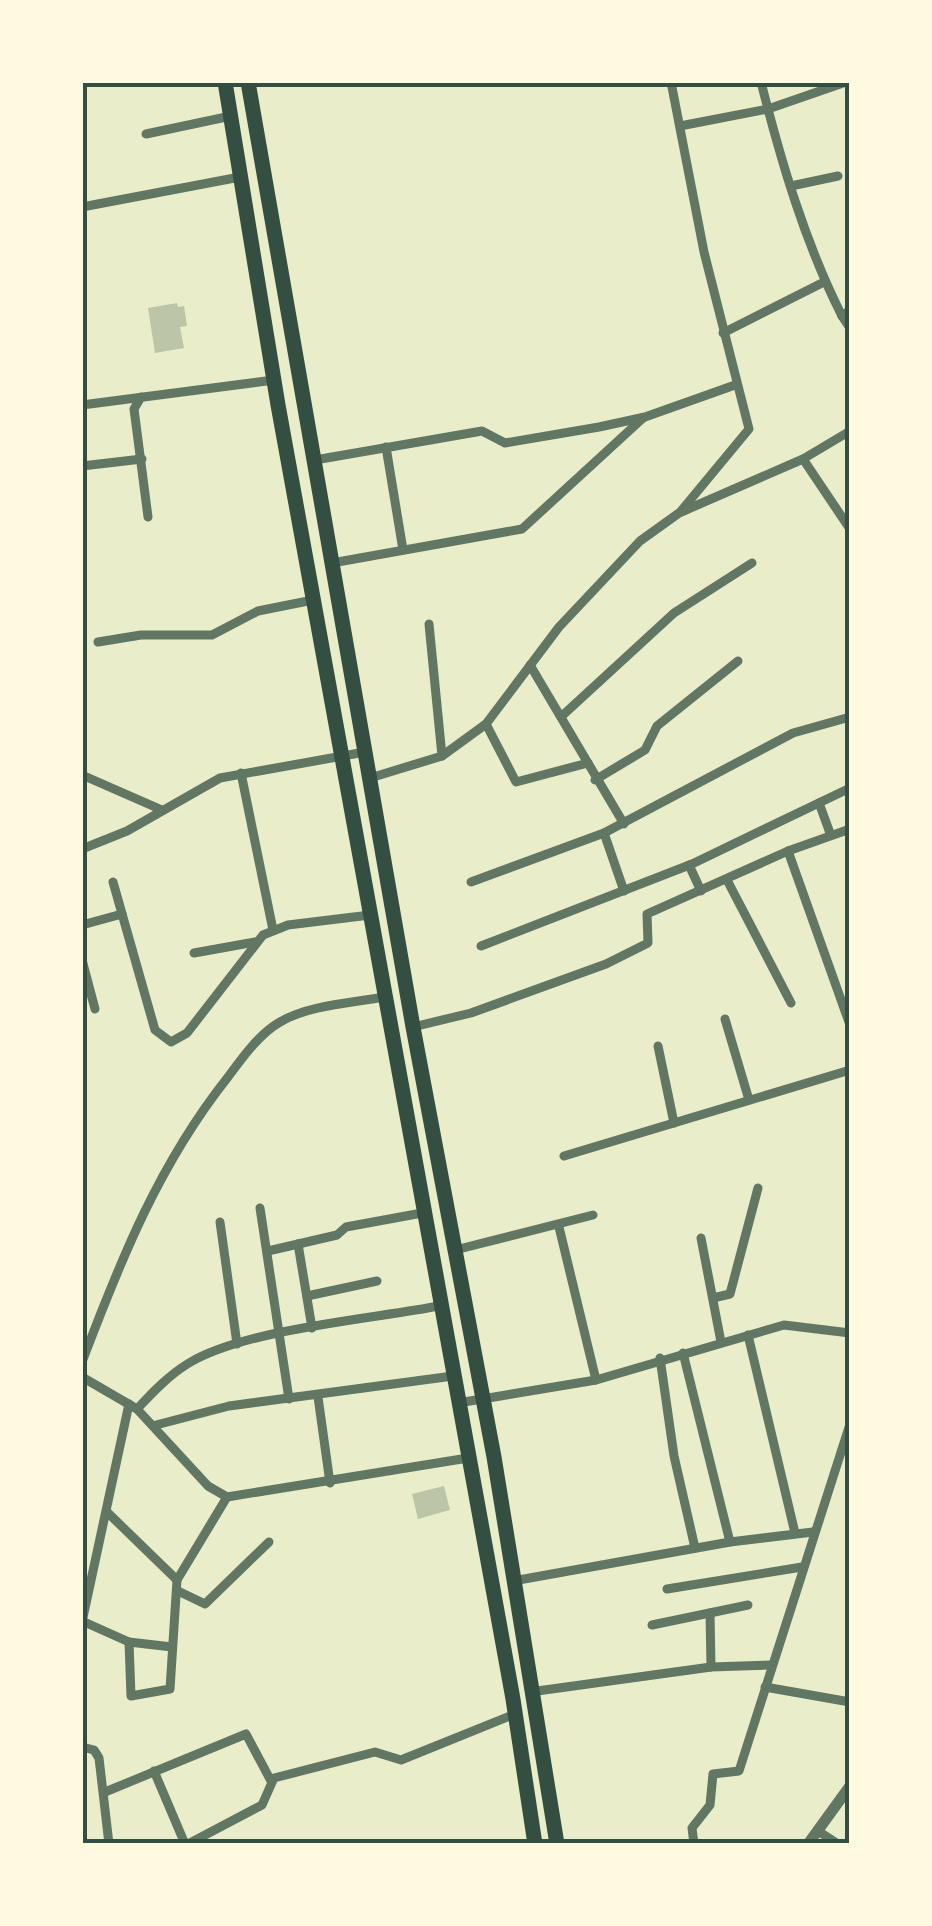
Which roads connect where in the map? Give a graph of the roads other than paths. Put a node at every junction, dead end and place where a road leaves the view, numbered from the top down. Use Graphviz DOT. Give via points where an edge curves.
graph roads {
  1 [pos="225,82"];
  2 [pos="248,82"];
  3 [pos="671,82"];
  4 [pos="761,82"];
  5 [pos="846,82"];
  6 [pos="768,109"];
  7 [pos="230,116"];
  8 [pos="680,126"];
  9 [pos="146,134"];
  10 [pos="838,176"];
  11 [pos="240,177"];
  12 [pos="791,186"];
  13 [pos="82,208"];
  14 [pos="274,229"];
  15 [pos="250,233"];
  16 [pos="824,282"];
  17 [pos="846,313"];
  18 [pos="850,328"];
  19 [pos="723,333"];
  20 [pos="274,380"];
  21 [pos="736,385"];
  22 [pos="140,397"];
  23 [pos="82,404"];
  24 [pos="645,417"];
  25 [pos="850,431"];
  26 [pos="386,447"];
  27 [pos="142,459"];
  28 [pos="804,459"];
  29 [pos="315,460"];
  30 [pos="82,466"];
  31 [pos="679,513"];
  32 [pos="148,517"];
  33 [pos="850,530"];
  34 [pos="404,550"];
  35 [pos="332,562"];
  36 [pos="752,563"];
  37 [pos="313,600"];
  38 [pos="428,624"];
  39 [pos="98,642"];
  40 [pos="738,661"];
  41 [pos="530,665"];
  42 [pos="564,715"];
  43 [pos="850,717"];
  44 [pos="486,724"];
  45 [pos="365,752"];
  46 [pos="341,755"];
  47 [pos="442,756"];
  48 [pos="588,763"];
  49 [pos="241,773"];
  50 [pos="82,776"];
  51 [pos="370,778"];
  52 [pos="595,780"];
  53 [pos="850,788"];
  54 [pos="819,803"];
  55 [pos="162,810"];
  56 [pos="624,824"];
  57 [pos="850,829"];
  58 [pos="604,832"];
  59 [pos="830,833"];
  60 [pos="82,849"];
  61 [pos="788,851"];
  62 [pos="689,865"];
  63 [pos="727,880"];
  64 [pos="112,882"];
  65 [pos="471,882"];
  66 [pos="702,890"];
  67 [pos="624,892"];
  68 [pos="122,914"];
  69 [pos="370,915"];
  70 [pos="82,925"];
  71 [pos="273,930"];
  72 [pos="255,942"];
  73 [pos="481,946"];
  74 [pos="194,953"];
  75 [pos="82,960"];
  76 [pos="384,996"];
  77 [pos="790,1003"];
  78 [pos="96,1009"];
  79 [pos="725,1018"];
  80 [pos="849,1024"];
  81 [pos="413,1027"];
  82 [pos="658,1046"];
  83 [pos="850,1070"];
  84 [pos="749,1100"];
  85 [pos="674,1123"];
  86 [pos="564,1156"];
  87 [pos="758,1188"];
  88 [pos="260,1208"];
  89 [pos="422,1213"];
  90 [pos="594,1215"];
  91 [pos="220,1222"];
  92 [pos="559,1227"];
  93 [pos="701,1238"];
  94 [pos="298,1244"];
  95 [pos="455,1250"];
  96 [pos="268,1251"];
  97 [pos="377,1281"];
  98 [pos="306,1296"];
  99 [pos="713,1298"];
  100 [pos="439,1306"];
  101 [pos="312,1328"];
  102 [pos="283,1333"];
  103 [pos="850,1333"];
  104 [pos="748,1335"];
  105 [pos="721,1342"];
  106 [pos="237,1344"];
  107 [pos="683,1352"];
  108 [pos="660,1358"];
  109 [pos="82,1362"];
  110 [pos="82,1376"];
  111 [pos="453,1376"];
  112 [pos="596,1380"];
  113 [pos="318,1397"];
  114 [pos="290,1399"];
  115 [pos="482,1400"];
  116 [pos="458,1404"];
  117 [pos="133,1406"];
  118 [pos="850,1424"];
  119 [pos="156,1426"];
  120 [pos="468,1458"];
  121 [pos="330,1482"];
  122 [pos="227,1497"];
  123 [pos="107,1512"];
  124 [pos="813,1532"];
  125 [pos="794,1533"];
  126 [pos="269,1542"];
  127 [pos="730,1542"];
  128 [pos="695,1548"];
  129 [pos="802,1567"];
  130 [pos="513,1582"];
  131 [pos="178,1585"];
  132 [pos="667,1589"];
  133 [pos="748,1605"];
  134 [pos="710,1613"];
  135 [pos="83,1621"];
  136 [pos="652,1625"];
  137 [pos="129,1642"];
  138 [pos="172,1646"];
  139 [pos="772,1665"];
  140 [pos="711,1667"];
  141 [pos="765,1687"];
  142 [pos="530,1692"];
  143 [pos="850,1702"];
  144 [pos="515,1714"];
  145 [pos="82,1747"];
  146 [pos="154,1771"];
  147 [pos="271,1781"];
  148 [pos="850,1786"];
  149 [pos="105,1792"];
  150 [pos="818,1831"];
  151 [pos="555,1843"];
  152 [pos="109,1844"];
  153 [pos="186,1844"];
  154 [pos="535,1844"];
  155 [pos="694,1844"];
  156 [pos="808,1844"];
  157 [pos="838,1844"];
  1 -- 7 [label="main road"];
  2 -- 14 [label="main road"];
  3 -- 8 [label="street"];
  4 -- 6 [label="street"];
  5 -- 6 [label="street"];
  6 -- 8 [label="street"];
  6 -- 12 [label="street"];
  7 -- 9 [label="street"];
  7 -- 11 [label="main road"];
  8 -- 19 [label="street"];
  10 -- 12 [label="street"];
  11 -- 13 [label="street"];
  11 -- 15 [label="main road"];
  12 -- 16 [label="street"];
  14 -- 15 [label="main road"];
  14 -- 29 [label="main road"];
  15 -- 20 [label="main road"];
  16 -- 17 [label="street"];
  16 -- 19 [label="street"];
  17 -- 18 [label="street"];
  19 -- 21 [label="street"];
  20 -- 22 [label="street"];
  20 -- 37 [label="main road"];
  21 -- 24 [label="street"];
  21 -- 31 [label="street" via="747,435"];
  22 -- 23 [label="street"];
  22 -- 27 [label="street" via="134,409"];
  24 -- 26 [label="street" via="505,443 482,431"];
  24 -- 34 [label="street" via="522,529"];
  25 -- 28 [label="street"];
  26 -- 29 [label="street"];
  26 -- 34 [label="street"];
  27 -- 30 [label="street"];
  27 -- 32 [label="street"];
  28 -- 31 [label="street"];
  28 -- 33 [label="street"];
  29 -- 35 [label="main road"];
  31 -- 41 [label="street" via="610,570"];
  34 -- 35 [label="street"];
  35 -- 45 [label="main road"];
  36 -- 42 [label="street" via="674,613"];
  37 -- 39 [label="street" via="258,611 212,635"];
  37 -- 46 [label="main road"];
  38 -- 47 [label="street"];
  40 -- 52 [label="street" via="657,726 645,750"];
  41 -- 42 [label="street"];
  41 -- 44 [label="street"];
  42 -- 48 [label="street"];
  43 -- 56 [label="street" via="793,734"];
  44 -- 47 [label="street"];
  44 -- 48 [label="street" via="516,782"];
  45 -- 46 [label="street"];
  45 -- 51 [label="main road"];
  46 -- 49 [label="street"];
  46 -- 69 [label="main road"];
  47 -- 51 [label="street"];
  48 -- 52 [label="street"];
  49 -- 55 [label="street"];
  49 -- 71 [label="street"];
  50 -- 55 [label="street"];
  51 -- 81 [label="main road"];
  52 -- 56 [label="street"];
  53 -- 54 [label="street"];
  54 -- 59 [label="street"];
  54 -- 62 [label="street"];
  55 -- 60 [label="street"];
  56 -- 58 [label="street"];
  57 -- 59 [label="street"];
  58 -- 65 [label="street"];
  58 -- 67 [label="street"];
  59 -- 61 [label="street"];
  61 -- 63 [label="street"];
  61 -- 80 [label="street"];
  62 -- 66 [label="street"];
  62 -- 67 [label="street"];
  63 -- 66 [label="street"];
  63 -- 77 [label="street"];
  64 -- 68 [label="street"];
  66 -- 81 [label="street" via="647,914 650,938 638,950 470,1013"];
  67 -- 73 [label="street"];
  68 -- 70 [label="street"];
  68 -- 72 [label="street" via="154,1030 166,1041 187,1033"];
  69 -- 71 [label="street"];
  69 -- 76 [label="main road"];
  71 -- 72 [label="street"];
  72 -- 74 [label="street"];
  75 -- 78 [label="street"];
  76 -- 89 [label="main road"];
  76 -- 109 [label="street" via="290,1017 235,1068 190,1123 150,1193"];
  79 -- 84 [label="street"];
  81 -- 95 [label="main road"];
  82 -- 85 [label="street"];
  83 -- 84 [label="street"];
  84 -- 85 [label="street"];
  85 -- 86 [label="street"];
  87 -- 99 [label="street" via="730,1294"];
  88 -- 96 [label="street"];
  89 -- 94 [label="street"];
  89 -- 100 [label="main road"];
  90 -- 92 [label="street"];
  91 -- 106 [label="street"];
  92 -- 95 [label="street"];
  92 -- 112 [label="street"];
  93 -- 99 [label="street"];
  94 -- 96 [label="street"];
  94 -- 98 [label="street"];
  95 -- 115 [label="main road"];
  96 -- 102 [label="street"];
  97 -- 98 [label="street"];
  98 -- 101 [label="street"];
  99 -- 105 [label="street"];
  100 -- 101 [label="street"];
  100 -- 111 [label="main road"];
  101 -- 102 [label="street"];
  102 -- 106 [label="street"];
  102 -- 114 [label="street"];
  103 -- 104 [label="street" via="796,1324"];
  104 -- 105 [label="street"];
  104 -- 125 [label="street"];
  105 -- 107 [label="street"];
  106 -- 117 [label="street" via="191,1362"];
  107 -- 108 [label="street"];
  107 -- 127 [label="street"];
  108 -- 112 [label="street"];
  108 -- 128 [label="street"];
  110 -- 117 [label="street"];
  111 -- 113 [label="street"];
  111 -- 116 [label="main road"];
  112 -- 115 [label="street"];
  113 -- 114 [label="street"];
  113 -- 121 [label="street"];
  114 -- 119 [label="street"];
  115 -- 116 [label="street"];
  115 -- 130 [label="main road"];
  116 -- 120 [label="main road"];
  117 -- 119 [label="street"];
  117 -- 123 [label="street"];
  118 -- 124 [label="street"];
  119 -- 122 [label="street" via="208,1486"];
  120 -- 121 [label="street"];
  120 -- 144 [label="main road"];
  121 -- 122 [label="street"];
  122 -- 131 [label="street"];
  123 -- 131 [label="street"];
  123 -- 135 [label="street"];
  124 -- 125 [label="street"];
  124 -- 129 [label="street"];
  125 -- 127 [label="street"];
  126 -- 131 [label="street" via="205,1604"];
  127 -- 128 [label="street"];
  128 -- 130 [label="street"];
  129 -- 132 [label="street"];
  129 -- 139 [label="street"];
  130 -- 142 [label="main road"];
  131 -- 138 [label="street"];
  133 -- 134 [label="street"];
  134 -- 136 [label="street"];
  134 -- 140 [label="street"];
  135 -- 137 [label="street"];
  137 -- 138 [label="street"];
  137 -- 138 [label="street" via="131,1695 137,1698 171,1688"];
  139 -- 140 [label="street"];
  139 -- 141 [label="street"];
  140 -- 142 [label="street"];
  141 -- 143 [label="street"];
  141 -- 155 [label="street" via="738,1771 713,1774 710,1806 692,1828"];
  142 -- 151 [label="main road"];
  144 -- 147 [label="street" via="400,1760 375,1752"];
  144 -- 154 [label="main road"];
  145 -- 149 [label="street" via="97,1753"];
  146 -- 147 [label="street" via="246,1734"];
  146 -- 149 [label="street"];
  146 -- 153 [label="street"];
  147 -- 153 [label="street" via="265,1802"];
  148 -- 150 [label="street"];
  149 -- 152 [label="street"];
  150 -- 156 [label="street"];
  150 -- 157 [label="street"];
}
